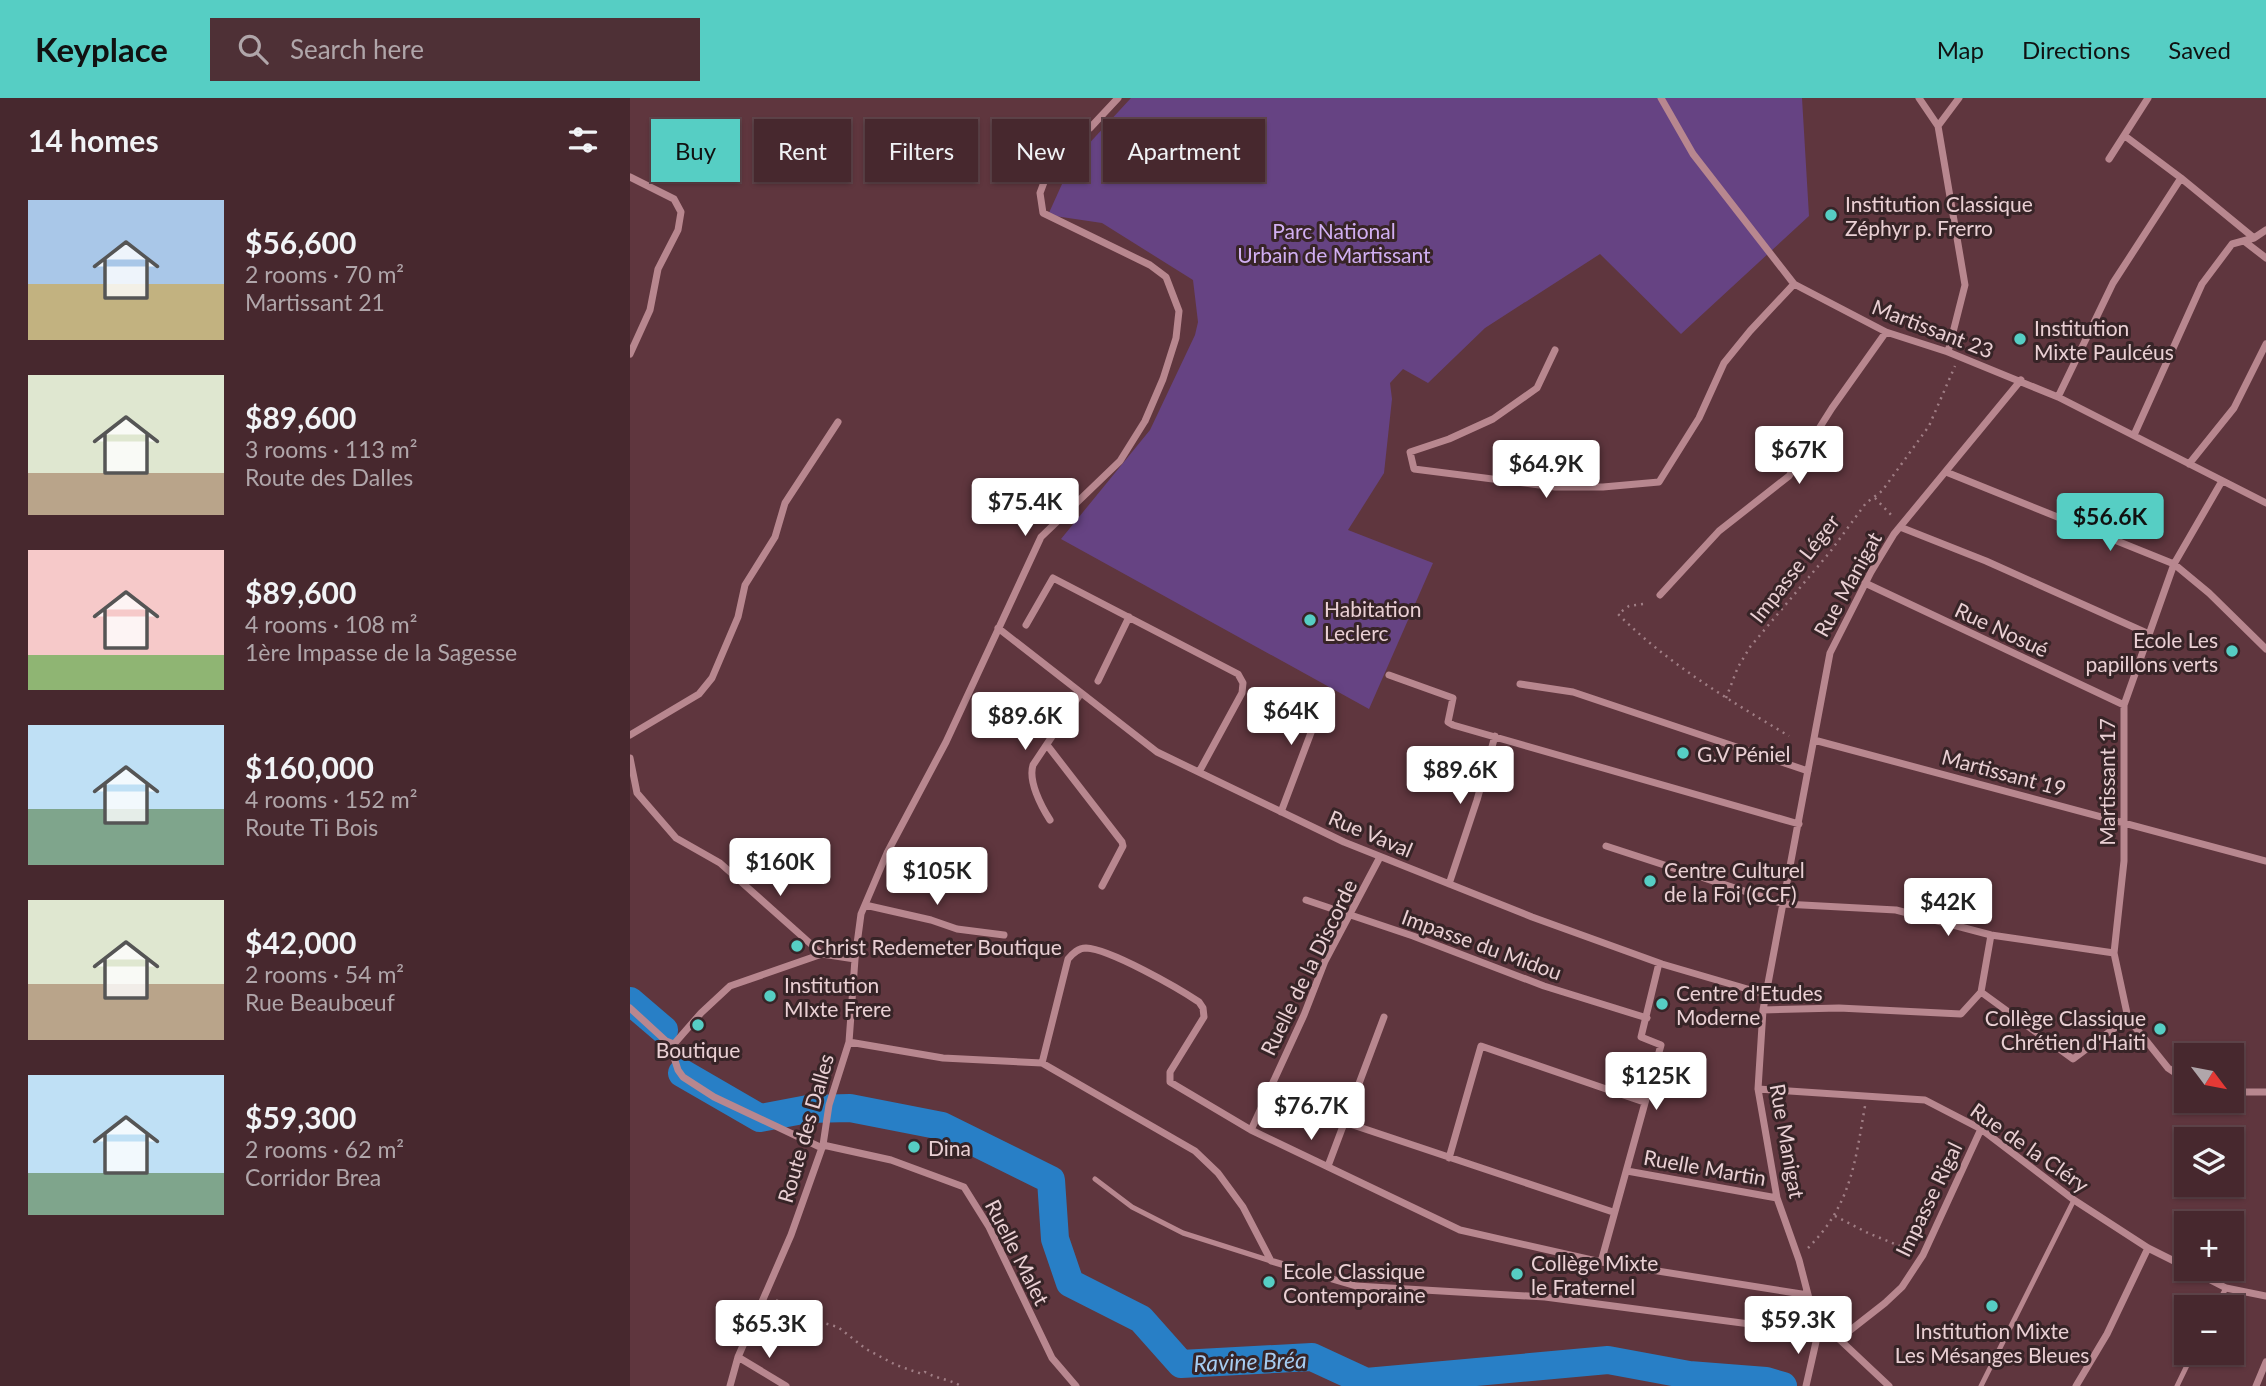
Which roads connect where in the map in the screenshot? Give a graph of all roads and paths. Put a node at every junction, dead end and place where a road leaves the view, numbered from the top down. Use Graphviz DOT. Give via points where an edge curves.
graph roads {
  1 [pos="1118,98"];
  2 [pos="1661,98"];
  3 [pos="1919,98"];
  4 [pos="1959,98"];
  5 [pos="2148,98"];
  6 [pos="1938,126"];
  7 [pos="2125,136"];
  8 [pos="2109,159"];
  9 [pos="630,177"];
  10 [pos="2181,178"];
  11 [pos="2266,230"];
  12 [pos="2254,238"];
  13 [pos="2244,241"];
  14 [pos="2266,258"];
  15 [pos="1794,284"];
  16 [pos="1886,332"];
  17 [pos="2266,344"];
  18 [pos="1555,350"];
  19 [pos="1948,352"];
  20 [pos="630,354"];
  21 [pos="1959,356"];
  22 [pos="2021,380"];
  23 [pos="2057,397"];
  24 [pos="838,422"];
  25 [pos="2134,435"];
  26 [pos="2189,464"];
  27 [pos="1946,472"];
  28 [pos="2222,481"];
  29 [pos="1874,497"];
  30 [pos="2266,503"];
  31 [pos="1900,527"];
  32 [pos="2175,564"];
  33 [pos="1865,583"];
  34 [pos="1660,596"];
  35 [pos="1643,604"];
  36 [pos="1129,617"];
  37 [pos="1026,625"];
  38 [pos="998,628"];
  39 [pos="2149,634"];
  40 [pos="2266,649"];
  41 [pos="1389,675"];
  42 [pos="1098,681"];
  43 [pos="1520,684"];
  44 [pos="1081,693"];
  45 [pos="1326,693"];
  46 [pos="1726,698"];
  47 [pos="2124,705"];
  48 [pos="630,735"];
  49 [pos="1495,736"];
  50 [pos="1789,737"];
  51 [pos="1814,740"];
  52 [pos="1046,745"];
  53 [pos="630,758"];
  54 [pos="1808,771"];
  55 [pos="1199,772"];
  56 [pos="1281,812"];
  57 [pos="1050,820"];
  58 [pos="2123,823"];
  59 [pos="1799,824"];
  60 [pos="1606,846"];
  61 [pos="1380,857"];
  62 [pos="2266,861"];
  63 [pos="1449,884"];
  64 [pos="1102,886"];
  65 [pos="1306,901"];
  66 [pos="1784,904"];
  67 [pos="865,905"];
  68 [pos="1350,916"];
  69 [pos="1004,935"];
  70 [pos="1991,935"];
  71 [pos="2113,953"];
  72 [pos="822,954"];
  73 [pos="855,959"];
  74 [pos="1660,962"];
  75 [pos="1981,992"];
  76 [pos="1768,995"];
  77 [pos="630,1008"];
  78 [pos="1763,1010"];
  79 [pos="1384,1017"];
  80 [pos="1647,1018"];
  81 [pos="2128,1018"];
  82 [pos="849,1042"];
  83 [pos="670,1045"];
  84 [pos="1042,1063"];
  85 [pos="2174,1073"];
  86 [pos="1758,1088"];
  87 [pos="2244,1092"];
  88 [pos="2266,1092"];
  89 [pos="1867,1096"];
  90 [pos="1644,1102"];
  91 [pos="1344,1122"];
  92 [pos="1981,1129"];
  93 [pos="1251,1130"];
  94 [pos="823,1147"];
  95 [pos="1449,1158"];
  96 [pos="1328,1166"];
  97 [pos="1627,1171"];
  98 [pos="1095,1179"];
  99 [pos="1777,1198"];
  100 [pos="2074,1200"];
  101 [pos="1613,1212"];
  102 [pos="1835,1216"];
  103 [pos="1808,1248"];
  104 [pos="2148,1248"];
  105 [pos="1923,1255"];
  106 [pos="1271,1261"];
  107 [pos="2174,1261"];
  108 [pos="1601,1262"];
  109 [pos="2214,1281"];
  110 [pos="2226,1287"];
  111 [pos="1808,1295"];
  112 [pos="2222,1295"];
  113 [pos="2266,1296"];
  114 [pos="762,1304"];
  115 [pos="1818,1333"];
  116 [pos="1839,1339"];
  117 [pos="738,1357"];
  118 [pos="2266,1362"];
  119 [pos="2187,1365"];
  120 [pos="730,1386"];
  121 [pos="786,1386"];
  122 [pos="961,1386"];
  123 [pos="1076,1386"];
  124 [pos="1806,1386"];
  125 [pos="1889,1386"];
  126 [pos="1981,1386"];
  127 [pos="2076,1386"];
  128 [pos="2177,1386"];
  129 [pos="2256,1386"];
  1 -- 38 [label="street, Route des Dalles" via="1053,158 1040,193 1043,212 1166,277 1179,311 1176,338 1146,421 1120,461 1041,537"];
  2 -- 15 [label="street, Martissant 23" via="1693,154"];
  3 -- 6 [label="street"];
  4 -- 6 [label="street"];
  5 -- 7 [label="street"];
  6 -- 19 [label="street" via="1965,285"];
  7 -- 8 [label="street"];
  7 -- 10 [label="street"];
  9 -- 20 [label="street" via="674,199 681,212 678,230 658,269 650,310"];
  10 -- 12 [label="street"];
  10 -- 23 [label="street" via="2113,283"];
  11 -- 12 [label="street"];
  12 -- 13 [label="street"];
  13 -- 14 [label="street"];
  13 -- 25 [label="street" via="2232,244 2202,284"];
  15 -- 16 [label="street, Martissant 23"];
  15 -- 18 [label="street" via="1724,363 1699,418 1659,482 1555,487 1414,469 1410,452 1493,419 1537,388"];
  16 -- 19 [label="street, Martissant 23"];
  16 -- 34 [label="street" via="1789,476 1719,531"];
  17 -- 26 [label="street" via="2234,408"];
  19 -- 21 [label="street, Martissant 23"];
  21 -- 22 [label="street, Martissant 23"];
  21 -- 29 [label="path, Impasse Léger" via="1929,426"];
  22 -- 23 [label="street, Martissant 23"];
  22 -- 27 [label="street, Rue Manigat"];
  23 -- 25 [label="street, Martissant 23"];
  24 -- 48 [label="street" via="785,503 775,537 745,585 738,617 712,678 699,694"];
  25 -- 26 [label="street, Martissant 23"];
  26 -- 28 [label="street, Martissant 23"];
  27 -- 31 [label="street, Rue Manigat"];
  27 -- 32 [label="street"];
  28 -- 30 [label="street, Martissant 23"];
  28 -- 32 [label="street, Martissant 17"];
  29 -- 31 [label="path"];
  29 -- 46 [label="path, Impasse Léger" via="1750,647"];
  31 -- 33 [label="street, Rue Manigat"];
  31 -- 39 [label="street"];
  32 -- 39 [label="street, Martissant 17"];
  32 -- 40 [label="street"];
  33 -- 47 [label="street, Rue Nosué"];
  33 -- 51 [label="street, Rue Manigat" via="1830,653"];
  35 -- 46 [label="path" via="1618,614 1684,670"];
  36 -- 37 [label="street" via="1053,579"];
  36 -- 42 [label="street"];
  36 -- 55 [label="street" via="1232,670 1244,683"];
  38 -- 44 [label="street, Rue Vaval"];
  38 -- 67 [label="street, Route des Dalles"];
  39 -- 47 [label="street, Martissant 17"];
  41 -- 49 [label="street" via="1453,698 1448,722"];
  43 -- 54 [label="street" via="1573,692"];
  44 -- 52 [label="street"];
  44 -- 55 [label="street, Rue Vaval" via="1157,752"];
  45 -- 56 [label="street"];
  46 -- 50 [label="path"];
  47 -- 58 [label="street, Martissant 17"];
  49 -- 59 [label="street"];
  49 -- 63 [label="street"];
  51 -- 54 [label="street, Rue Manigat"];
  51 -- 58 [label="street, Martissant 19"];
  52 -- 57 [label="street" via="1030,773"];
  52 -- 64 [label="street" via="1122,842"];
  53 -- 72 [label="street" via="637,793 676,838 720,863"];
  54 -- 59 [label="street, Rue Manigat"];
  55 -- 56 [label="street, Rue Vaval"];
  56 -- 61 [label="street, Rue Vaval"];
  58 -- 62 [label="street, Martissant 19"];
  58 -- 71 [label="street, Martissant 17" via="2124,862"];
  59 -- 66 [label="street, Rue Manigat"];
  60 -- 66 [label="street"];
  61 -- 63 [label="street, Rue Vaval"];
  61 -- 68 [label="street, Ruelle de la Discorde"];
  63 -- 74 [label="street, Rue Vaval"];
  65 -- 68 [label="street, Impasse du Midou"];
  66 -- 70 [label="street" via="1896,911"];
  66 -- 76 [label="street, Rue Manigat"];
  67 -- 69 [label="street" via="957,929"];
  67 -- 73 [label="street, Route des Dalles"];
  68 -- 80 [label="street, Impasse du Midou"];
  68 -- 93 [label="street, Ruelle de la Discorde" via="1325,961"];
  70 -- 71 [label="street"];
  70 -- 75 [label="street"];
  71 -- 81 [label="street, Martissant 17"];
  72 -- 73 [label="street"];
  72 -- 83 [label="street" via="730,986"];
  73 -- 82 [label="street, Route des Dalles"];
  74 -- 76 [label="street, Rue Vaval"];
  74 -- 80 [label="street"];
  75 -- 78 [label="street" via="1961,1014 1839,1008"];
  75 -- 81 [label="street" via="2073,1059"];
  76 -- 78 [label="street, Rue Manigat"];
  77 -- 83 [label="street"];
  78 -- 86 [label="street, Rue Manigat"];
  79 -- 91 [label="street"];
  80 -- 90 [label="street" via="1641,1037 1661,1045"];
  81 -- 85 [label="street, Martissant 17"];
  82 -- 84 [label="street" via="943,1058"];
  82 -- 94 [label="street, Route des Dalles" via="829,1105"];
  83 -- 94 [label="street, Ruelle Malet" via="682,1077 714,1097"];
  84 -- 93 [label="street" via="1068,959 1085,948 1106,954 1199,1002 1204,1017 1170,1072 1170,1082"];
  84 -- 106 [label="street" via="1195,1151 1243,1207"];
  86 -- 89 [label="street, Rue de la Cléry"];
  86 -- 99 [label="street, Rue Manigat"];
  87 -- 88 [label="street"];
  89 -- 92 [label="street, Rue de la Cléry" via="1925,1100"];
  89 -- 102 [label="path" via="1853,1174"];
  90 -- 95 [label="street" via="1481,1046"];
  90 -- 97 [label="street"];
  91 -- 95 [label="street"];
  91 -- 96 [label="street"];
  92 -- 100 [label="street, Rue de la Cléry"];
  92 -- 105 [label="street, Impasse Rigal"];
  93 -- 96 [label="street"];
  94 -- 114 [label="street, Route des Dalles"];
  94 -- 123 [label="street, Ruelle Malet" via="891,1160 964,1187 989,1227 1052,1358"];
  95 -- 101 [label="street"];
  96 -- 108 [label="street" via="1461,1230"];
  97 -- 99 [label="street, Ruelle Martin"];
  97 -- 101 [label="street"];
  98 -- 106 [label="lane" via="1132,1208 1183,1233"];
  99 -- 111 [label="street, Rue Manigat"];
  100 -- 104 [label="street, Rue de la Cléry"];
  100 -- 126 [label="lane"];
  101 -- 108 [label="street"];
  102 -- 103 [label="path"];
  102 -- 105 [label="path"];
  104 -- 107 [label="street, Rue de la Cléry"];
  104 -- 127 [label="street"];
  105 -- 116 [label="street, Impasse Rigal" via="1902,1287"];
  106 -- 115 [label="street" via="1356,1286 1545,1297"];
  108 -- 111 [label="street"];
  109 -- 110 [label="street, Rue de la Cléry"];
  110 -- 112 [label="lane"];
  110 -- 113 [label="street, Rue de la Cléry"];
  111 -- 115 [label="street, Rue Manigat"];
  114 -- 117 [label="street, Route des Dalles"];
  114 -- 122 [label="path" via="775,1299 813,1320 838,1327 896,1365"];
  115 -- 116 [label="street"];
  115 -- 124 [label="street"];
  116 -- 125 [label="street"];
  117 -- 120 [label="street, Route des Dalles"];
  117 -- 121 [label="street"];
  118 -- 129 [label="street"];
  119 -- 128 [label="lane"];
}
